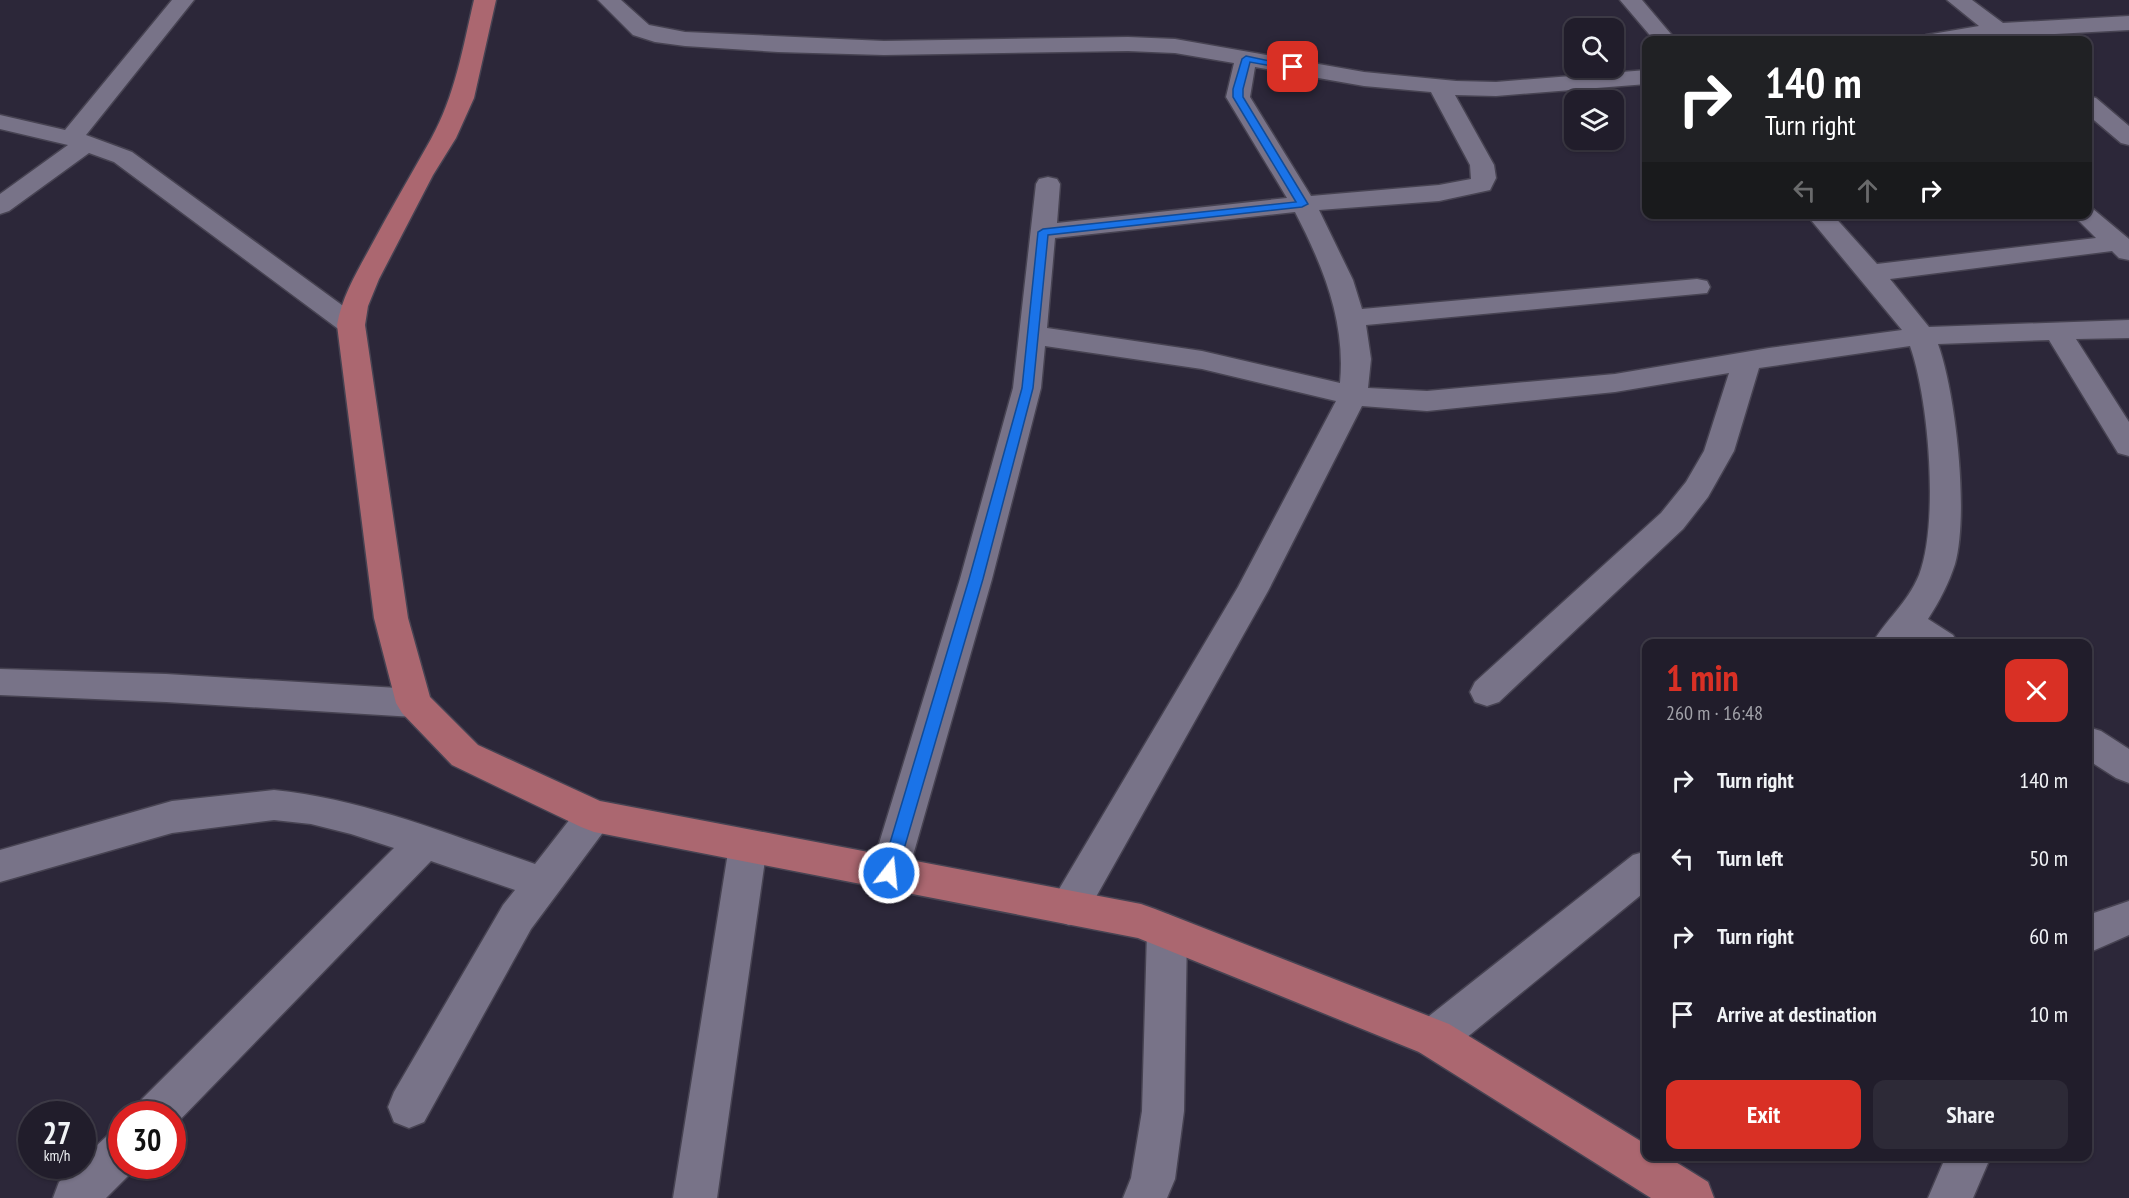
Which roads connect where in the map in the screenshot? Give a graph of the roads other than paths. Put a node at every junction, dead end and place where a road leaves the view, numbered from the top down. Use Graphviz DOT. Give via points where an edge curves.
graph roads {
  1 [pos="183,0"];
  2 [pos="485,0"];
  3 [pos="609,0"];
  4 [pos="1631,0"];
  5 [pos="1958,0"];
  6 [pos="2129,23"];
  7 [pos="2004,35"];
  8 [pos="1662,36"];
  9 [pos="1246,59"];
  10 [pos="1642,77"];
  11 [pos="1439,86"];
  12 [pos="0,122"];
  13 [pos="2099,123"];
  14 [pos="2129,138"];
  15 [pos="79,141"];
  16 [pos="1048,184"];
  17 [pos="1302,204"];
  18 [pos="0,206"];
  19 [pos="1822,219"];
  20 [pos="2090,219"];
  21 [pos="1043,232"];
  22 [pos="2123,248"];
  23 [pos="1870,273"];
  24 [pos="1697,287"];
  25 [pos="1351,318"];
  26 [pos="351,325"];
  27 [pos="2129,329"];
  28 [pos="2057,332"];
  29 [pos="1032,334"];
  30 [pos="1920,336"];
  31 [pos="1747,361"];
  32 [pos="1353,396"];
  33 [pos="2129,447"];
  34 [pos="1899,633"];
  35 [pos="1922,639"];
  36 [pos="0,682"];
  37 [pos="1487,692"];
  38 [pos="414,703"];
  39 [pos="2092,744"];
  40 [pos="2129,768"];
  41 [pos="594,816"];
  42 [pos="423,843"];
  43 [pos="748,846"];
  44 [pos="0,866"];
  45 [pos="1642,871"];
  46 [pos="889,873"];
  47 [pos="543,883"];
  48 [pos="1069,908"];
  49 [pos="2129,918"];
  50 [pos="1167,932"];
  51 [pos="2092,933"];
  52 [pos="1434,1038"];
  53 [pos="170,1101"];
  54 [pos="409,1107"];
  55 [pos="1967,1161"];
  56 [pos="108,1165"];
  57 [pos="75,1198"];
  58 [pos="695,1198"];
  59 [pos="1145,1198"];
  60 [pos="1692,1198"];
  61 [pos="1950,1198"];
  1 -- 15 [label="street"];
  2 -- 26 [label="main road" via="462,98 366,279 354,306"];
  3 -- 9 [label="street" via="641,30 685,39 884,48 1128,44 1176,46"];
  4 -- 8 [label="street"];
  5 -- 7 [label="street"];
  6 -- 7 [label="street"];
  9 -- 11 [label="street" via="1364,79"];
  9 -- 17 [label="street" via="1238,97"];
  10 -- 11 [label="street" via="1496,89"];
  11 -- 17 [label="street" via="1482,165 1481,185 1439,193"];
  12 -- 15 [label="street"];
  13 -- 14 [label="street"];
  15 -- 18 [label="street"];
  15 -- 26 [label="street" via="123,157"];
  16 -- 21 [label="street"];
  17 -- 21 [label="street"];
  17 -- 25 [label="street" via="1341,284"];
  19 -- 23 [label="street"];
  20 -- 22 [label="street"];
  21 -- 29 [label="street"];
  22 -- 23 [label="street"];
  23 -- 30 [label="street"];
  24 -- 25 [label="street"];
  25 -- 32 [label="street" via="1358,376"];
  26 -- 38 [label="main road" via="392,618"];
  27 -- 28 [label="street"];
  28 -- 30 [label="street"];
  28 -- 33 [label="street"];
  29 -- 32 [label="street" via="1202,360"];
  29 -- 46 [label="street" via="1028,388"];
  30 -- 31 [label="street"];
  30 -- 34 [label="street" via="1936,394 1943,471 1943,543 1926,595"];
  31 -- 32 [label="street" via="1615,383 1451,400"];
  31 -- 37 [label="street" via="1719,451 1672,521"];
  32 -- 48 [label="street" via="1252,591"];
  34 -- 35 [label="street"];
  36 -- 38 [label="street"];
  38 -- 41 [label="main road" via="465,755"];
  39 -- 40 [label="street"];
  41 -- 43 [label="main road"];
  41 -- 47 [label="street"];
  42 -- 44 [label="street" via="351,818 274,805 171,817"];
  42 -- 47 [label="street"];
  42 -- 53 [label="street"];
  43 -- 46 [label="main road"];
  43 -- 58 [label="street"];
  45 -- 52 [label="street"];
  46 -- 48 [label="main road"];
  47 -- 54 [label="street" via="517,917"];
  48 -- 50 [label="main road" via="1141,921"];
  49 -- 51 [label="street"];
  50 -- 52 [label="main road"];
  50 -- 59 [label="street" via="1163,1111 1153,1179"];
  52 -- 60 [label="main road"];
  55 -- 61 [label="street"];
  56 -- 57 [label="street"];
}
